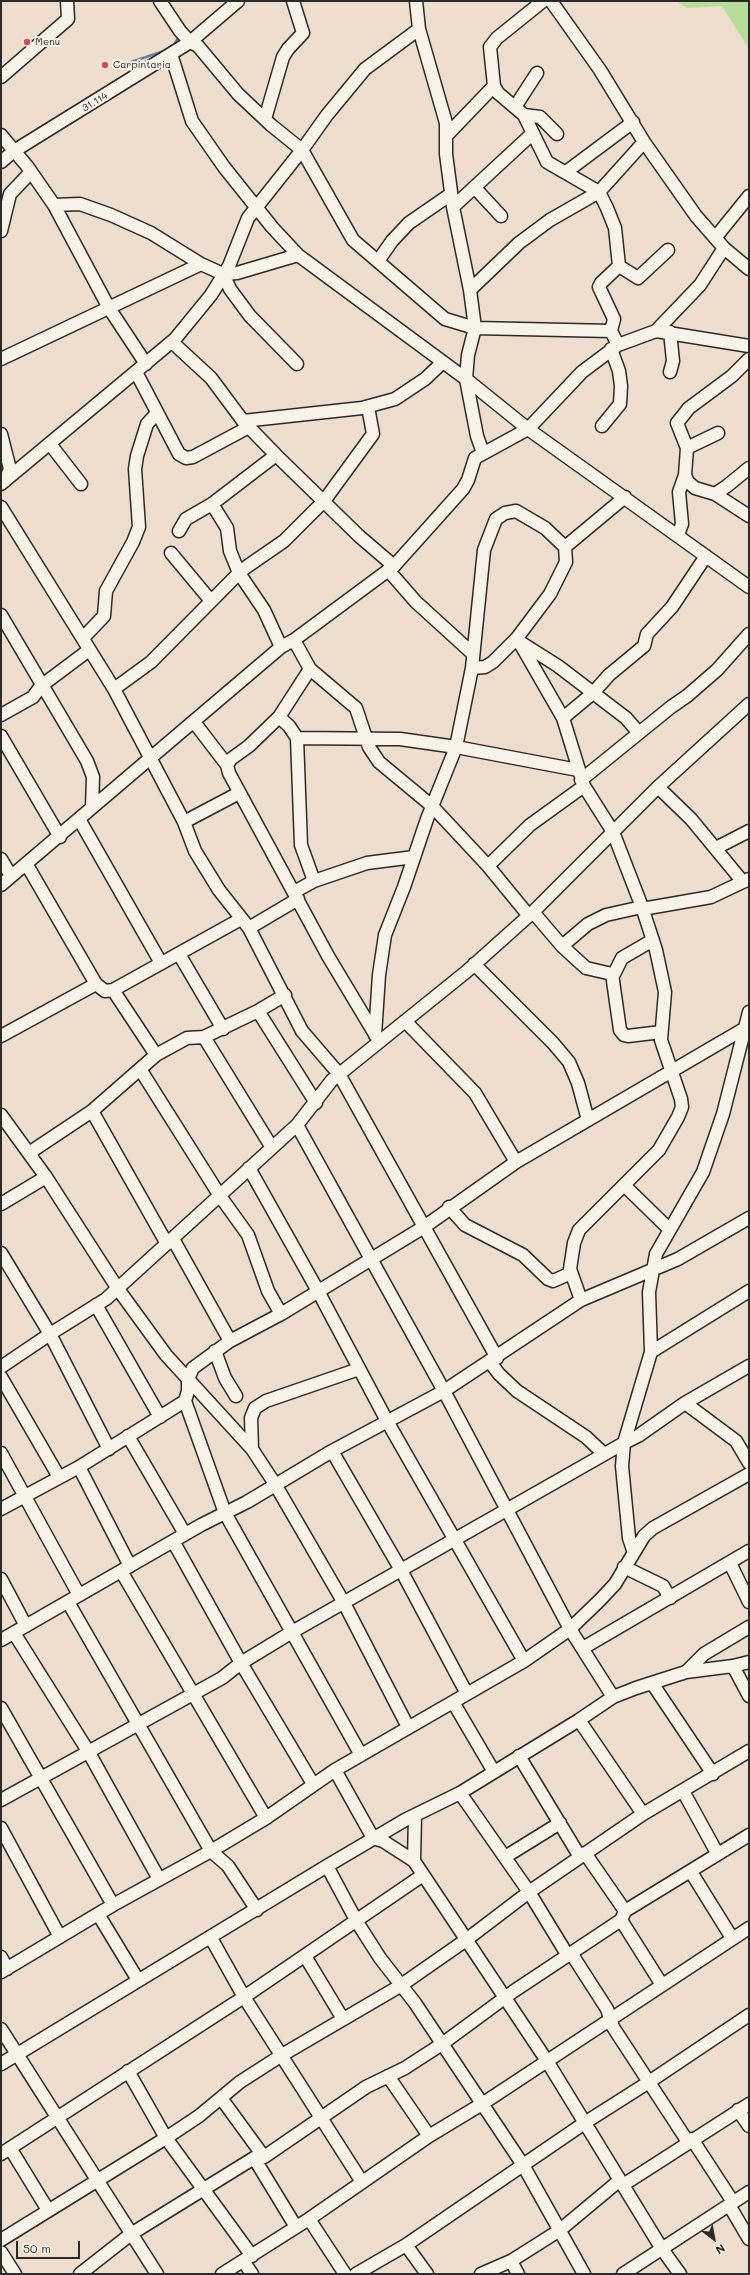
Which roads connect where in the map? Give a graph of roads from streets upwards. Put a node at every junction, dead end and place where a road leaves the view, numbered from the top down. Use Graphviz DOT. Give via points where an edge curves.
graph roads {
  1 [pos="68,1"];
  2 [pos="160,1"];
  3 [pos="238,1"];
  4 [pos="294,1"];
  5 [pos="416,1"];
  6 [pos="543,1"];
  7 [pos="551,1"];
  8 [pos="419,29"];
  9 [pos="190,42"];
  10 [pos="171,54"];
  11 [pos="537,73"];
  12 [pos="1,77"];
  13 [pos="494,86"];
  14 [pos="520,111"];
  15 [pos="265,119"];
  16 [pos="633,122"];
  17 [pos="533,134"];
  18 [pos="557,134"];
  19 [pos="1,135"];
  20 [pos="447,135"];
  21 [pos="644,142"];
  22 [pos="302,150"];
  23 [pos="14,151"];
  24 [pos="1,162"];
  25 [pos="31,172"];
  26 [pos="566,172"];
  27 [pos="475,188"];
  28 [pos="599,192"];
  29 [pos="451,194"];
  30 [pos="749,196"];
  31 [pos="54,205"];
  32 [pos="256,206"];
  33 [pos="453,207"];
  34 [pos="501,216"];
  35 [pos="1,231"];
  36 [pos="715,238"];
  37 [pos="724,248"];
  38 [pos="668,250"];
  39 [pos="298,255"];
  40 [pos="378,261"];
  41 [pos="201,264"];
  42 [pos="620,266"];
  43 [pos="749,269"];
  44 [pos="223,274"];
  45 [pos="470,290"];
  46 [pos="109,308"];
  47 [pos="475,328"];
  48 [pos="611,331"];
  49 [pos="656,331"];
  50 [pos="670,332"];
  51 [pos="172,342"];
  52 [pos="749,346"];
  53 [pos="614,347"];
  54 [pos="1,359"];
  55 [pos="749,359"];
  56 [pos="443,362"];
  57 [pos="146,364"];
  58 [pos="297,364"];
  59 [pos="136,372"];
  60 [pos="670,372"];
  61 [pos="466,379"];
  62 [pos="368,407"];
  63 [pos="157,413"];
  64 [pos="246,424"];
  65 [pos="602,426"];
  66 [pos="528,429"];
  67 [pos="718,433"];
  68 [pos="1,434"];
  69 [pos="50,444"];
  70 [pos="687,448"];
  71 [pos="482,453"];
  72 [pos="276,455"];
  73 [pos="749,468"];
  74 [pos="685,475"];
  75 [pos="3,483"];
  76 [pos="82,484"];
  77 [pos="715,494"];
  78 [pos="625,497"];
  79 [pos="324,501"];
  80 [pos="212,504"];
  81 [pos="1,507"];
  82 [pos="749,516"];
  83 [pos="179,531"];
  84 [pos="678,536"];
  85 [pos="565,547"];
  86 [pos="171,553"];
  87 [pos="706,556"];
  88 [pos="391,568"];
  89 [pos="239,573"];
  90 [pos="749,587"];
  91 [pos="210,601"];
  92 [pos="1,615"];
  93 [pos="749,634"];
  94 [pos="83,638"];
  95 [pos="518,639"];
  96 [pos="294,640"];
  97 [pos="281,647"];
  98 [pos="89,650"];
  99 [pos="472,652"];
  100 [pos="472,668"];
  101 [pos="310,669"];
  102 [pos="41,686"];
  103 [pos="114,689"];
  104 [pos="593,693"];
  105 [pos="749,704"];
  106 [pos="1,715"];
  107 [pos="279,717"];
  108 [pos="563,718"];
  109 [pos="194,722"];
  110 [pos="639,733"];
  111 [pos="1,736"];
  112 [pos="297,738"];
  113 [pos="366,738"];
  114 [pos="456,747"];
  115 [pos="150,757"];
  116 [pos="227,765"];
  117 [pos="581,779"];
  118 [pos="658,787"];
  119 [pos="239,793"];
  120 [pos="432,806"];
  121 [pos="92,807"];
  122 [pos="79,819"];
  123 [pos="184,822"];
  124 [pos="749,831"];
  125 [pos="613,832"];
  126 [pos="60,837"];
  127 [pos="716,848"];
  128 [pos="414,858"];
  129 [pos="1,859"];
  130 [pos="27,865"];
  131 [pos="488,866"];
  132 [pos="11,876"];
  133 [pos="746,880"];
  134 [pos="314,881"];
  135 [pos="1,885"];
  136 [pos="296,896"];
  137 [pos="642,907"];
  138 [pos="531,914"];
  139 [pos="245,924"];
  140 [pos="653,940"];
  141 [pos="562,946"];
  142 [pos="178,954"];
  143 [pos="161,963"];
  144 [pos="474,964"];
  145 [pos="613,976"];
  146 [pos="96,984"];
  147 [pos="113,990"];
  148 [pos="285,995"];
  149 [pos="258,1011"];
  150 [pos="749,1012"];
  151 [pos="405,1021"];
  152 [pos="746,1027"];
  153 [pos="223,1030"];
  154 [pos="661,1032"];
  155 [pos="1,1036"];
  156 [pos="204,1037"];
  157 [pos="376,1038"];
  158 [pos="156,1055"];
  159 [pos="140,1069"];
  160 [pos="672,1070"];
  161 [pos="339,1074"];
  162 [pos="316,1103"];
  163 [pos="92,1111"];
  164 [pos="1,1115"];
  165 [pos="588,1120"];
  166 [pos="296,1125"];
  167 [pos="271,1146"];
  168 [pos="29,1153"];
  169 [pos="516,1162"];
  170 [pos="249,1168"];
  171 [pos="46,1176"];
  172 [pos="625,1186"];
  173 [pos="220,1196"];
  174 [pos="1,1204"];
  175 [pos="449,1207"];
  176 [pos="749,1218"];
  177 [pos="424,1227"];
  178 [pos="669,1229"];
  179 [pos="170,1241"];
  180 [pos="1,1253"];
  181 [pos="370,1258"];
  182 [pos="654,1269"];
  183 [pos="571,1273"];
  184 [pos="118,1288"];
  185 [pos="318,1291"];
  186 [pos="749,1291"];
  187 [pos="581,1300"];
  188 [pos="96,1305"];
  189 [pos="281,1314"];
  190 [pos="50,1334"];
  191 [pos="230,1341"];
  192 [pos="215,1351"];
  193 [pos="651,1352"];
  194 [pos="494,1360"];
  195 [pos="749,1366"];
  196 [pos="1,1367"];
  197 [pos="358,1370"];
  198 [pos="1,1377"];
  199 [pos="188,1379"];
  200 [pos="444,1391"];
  201 [pos="236,1396"];
  202 [pos="185,1401"];
  203 [pos="685,1403"];
  204 [pos="160,1417"];
  205 [pos="387,1421"];
  206 [pos="128,1436"];
  207 [pos="624,1442"];
  208 [pos="109,1449"];
  209 [pos="252,1449"];
  210 [pos="332,1451"];
  211 [pos="1,1453"];
  212 [pos="604,1454"];
  213 [pos="749,1463"];
  214 [pos="79,1467"];
  215 [pos="749,1474"];
  216 [pos="59,1478"];
  217 [pos="276,1484"];
  218 [pos="26,1495"];
  219 [pos="1,1509"];
  220 [pos="506,1510"];
  221 [pos="225,1513"];
  222 [pos="185,1534"];
  223 [pos="454,1540"];
  224 [pos="173,1541"];
  225 [pos="633,1550"];
  226 [pos="749,1551"];
  227 [pos="730,1563"];
  228 [pos="624,1567"];
  229 [pos="126,1569"];
  230 [pos="401,1570"];
  231 [pos="1,1579"];
  232 [pos="79,1595"];
  233 [pos="670,1598"];
  234 [pos="68,1602"];
  235 [pos="749,1602"];
  236 [pos="344,1603"];
  237 [pos="26,1626"];
  238 [pos="749,1627"];
  239 [pos="570,1629"];
  240 [pos="292,1632"];
  241 [pos="14,1633"];
  242 [pos="1,1640"];
  243 [pos="583,1648"];
  244 [pos="524,1661"];
  245 [pos="749,1662"];
  246 [pos="241,1663"];
  247 [pos="733,1666"];
  248 [pos="686,1672"];
  249 [pos="652,1683"];
  250 [pos="192,1694"];
  251 [pos="467,1694"];
  252 [pos="749,1696"];
  253 [pos="613,1698"];
  254 [pos="453,1702"];
  255 [pos="1,1708"];
  256 [pos="579,1720"];
  257 [pos="139,1722"];
  258 [pos="408,1727"];
  259 [pos="88,1750"];
  260 [pos="749,1751"];
  261 [pos="361,1755"];
  262 [pos="519,1756"];
  263 [pos="335,1770"];
  264 [pos="494,1772"];
  265 [pos="713,1774"];
  266 [pos="42,1777"];
  267 [pos="313,1784"];
  268 [pos="683,1791"];
  269 [pos="460,1793"];
  270 [pos="1,1800"];
  271 [pos="643,1814"];
  272 [pos="415,1816"];
  273 [pos="266,1818"];
  274 [pos="560,1823"];
  275 [pos="1,1828"];
  276 [pos="749,1835"];
  277 [pos="373,1838"];
  278 [pos="211,1852"];
  279 [pos="717,1853"];
  280 [pos="582,1855"];
  281 [pos="505,1857"];
  282 [pos="414,1861"];
  283 [pos="327,1866"];
  284 [pos="691,1872"];
  285 [pos="423,1875"];
  286 [pos="159,1879"];
  287 [pos="529,1892"];
  288 [pos="113,1905"];
  289 [pos="257,1910"];
  290 [pos="98,1914"];
  291 [pos="623,1916"];
  292 [pos="357,1922"];
  293 [pos="749,1928"];
  294 [pos="60,1937"];
  295 [pos="211,1938"];
  296 [pos="732,1938"];
  297 [pos="466,1940"];
  298 [pos="570,1954"];
  299 [pos="305,1956"];
  300 [pos="1,1958"];
  301 [pos="4,1970"];
  302 [pos="138,1980"];
  303 [pos="662,1985"];
  304 [pos="400,1986"];
  305 [pos="244,1997"];
  306 [pos="505,1998"];
  307 [pos="749,2015"];
  308 [pos="609,2018"];
  309 [pos="343,2019"];
  310 [pos="1,2029"];
  311 [pos="442,2044"];
  312 [pos="18,2054"];
  313 [pos="282,2055"];
  314 [pos="547,2061"];
  315 [pos="1,2064"];
  316 [pos="128,2071"];
  317 [pos="388,2076"];
  318 [pos="649,2082"];
  319 [pos="221,2098"];
  320 [pos="482,2104"];
  321 [pos="749,2104"];
  322 [pos="738,2110"];
  323 [pos="322,2117"];
  324 [pos="58,2118"];
  325 [pos="586,2122"];
  326 [pos="749,2126"];
  327 [pos="429,2136"];
  328 [pos="166,2138"];
  329 [pos="690,2140"];
  330 [pos="6,2151"];
  331 [pos="259,2158"];
  332 [pos="523,2165"];
  333 [pos="97,2180"];
  334 [pos="362,2182"];
  335 [pos="622,2182"];
  336 [pos="203,2192"];
  337 [pos="749,2192"];
  338 [pos="731,2204"];
  339 [pos="48,2210"];
  340 [pos="309,2219"];
  341 [pos="296,2227"];
  342 [pos="560,2230"];
  343 [pos="131,2234"];
  344 [pos="749,2239"];
  345 [pos="1,2240"];
  346 [pos="406,2245"];
  347 [pos="662,2249"];
  348 [pos="1,2252"];
  349 [pos="248,2259"];
  350 [pos="511,2261"];
  351 [pos="87,2272"];
  352 [pos="15,2274"];
  353 [pos="158,2274"];
  354 [pos="222,2274"];
  355 [pos="252,2274"];
  356 [pos="345,2274"];
  357 [pos="356,2274"];
  358 [pos="427,2274"];
  359 [pos="481,2274"];
  360 [pos="518,2274"];
  361 [pos="584,2274"];
  362 [pos="623,2274"];
  363 [pos="680,2274"];
  1 -- 12 [label="street" via="68,19"];
  2 -- 9 [label="street"];
  3 -- 9 [label="street, 31.114"];
  4 -- 15 [label="street" via="303,33 283,57"];
  5 -- 8 [label="street"];
  6 -- 13 [label="street" via="490,46"];
  7 -- 16 [label="street"];
  8 -- 20 [label="street" via="446,123"];
  8 -- 22 [label="street" via="365,69"];
  9 -- 10 [label="street, 31.114"];
  9 -- 15 [label="street" via="198,46 238,94"];
  10 -- 23 [label="street, 31.114"];
  10 -- 32 [label="street" via="192,121 224,167"];
  11 -- 14 [label="street"];
  13 -- 14 [label="street" via="498,93"];
  13 -- 20 [label="street"];
  14 -- 17 [label="street"];
  14 -- 18 [label="street" via="540,116"];
  15 -- 22 [label="street"];
  16 -- 21 [label="street"];
  16 -- 26 [label="street"];
  17 -- 26 [label="street" via="547,162"];
  17 -- 27 [label="street"];
  19 -- 23 [label="street"];
  20 -- 29 [label="street" via="446,154"];
  21 -- 28 [label="street"];
  21 -- 36 [label="street" via="696,216"];
  22 -- 32 [label="street"];
  22 -- 40 [label="street" via="353,240"];
  23 -- 24 [label="street, 31.114"];
  23 -- 25 [label="street"];
  25 -- 31 [label="street"];
  25 -- 35 [label="street" via="10,194"];
  26 -- 28 [label="street"];
  27 -- 33 [label="street"];
  27 -- 34 [label="street"];
  28 -- 42 [label="street" via="615,228"];
  28 -- 45 [label="street" via="550,220 519,242"];
  29 -- 33 [label="street"];
  29 -- 40 [label="street" via="409,223"];
  30 -- 36 [label="street"];
  31 -- 41 [label="street" via="80,204 111,215 151,233"];
  31 -- 46 [label="street"];
  32 -- 39 [label="street" via="272,228"];
  32 -- 44 [label="street"];
  33 -- 45 [label="street"];
  36 -- 37 [label="street"];
  37 -- 43 [label="street"];
  37 -- 49 [label="street" via="700,285"];
  38 -- 42 [label="street" via="638,278"];
  39 -- 44 [label="street" via="237,273"];
  39 -- 56 [label="street"];
  40 -- 47 [label="street" via="446,319"];
  41 -- 44 [label="street"];
  41 -- 46 [label="street"];
  42 -- 48 [label="street" via="601,282 599,287 614,319"];
  44 -- 51 [label="street" via="210,295"];
  44 -- 58 [label="street" via="230,289 250,316"];
  45 -- 47 [label="street"];
  46 -- 54 [label="street"];
  46 -- 57 [label="street"];
  47 -- 48 [label="street"];
  47 -- 61 [label="street" via="468,354"];
  48 -- 53 [label="street"];
  49 -- 50 [label="street"];
  49 -- 53 [label="street"];
  50 -- 52 [label="street"];
  50 -- 60 [label="street" via="673,361"];
  51 -- 57 [label="street"];
  51 -- 64 [label="street" via="210,378"];
  53 -- 65 [label="street" via="621,386 620,404"];
  53 -- 66 [label="street" via="582,372"];
  55 -- 70 [label="street" via="732,376 682,414 677,423"];
  56 -- 61 [label="street"];
  56 -- 62 [label="street" via="425,379 395,399"];
  57 -- 59 [label="street"];
  59 -- 63 [label="street"];
  59 -- 69 [label="street"];
  61 -- 66 [label="street"];
  61 -- 71 [label="street"];
  62 -- 64 [label="street"];
  62 -- 79 [label="street" via="373,434"];
  63 -- 64 [label="street" via="179,454 186,458 193,457"];
  63 -- 94 [label="street" via="147,424 137,456 135,469 139,527 106,591 104,616"];
  64 -- 72 [label="street"];
  66 -- 71 [label="street"];
  66 -- 78 [label="street"];
  67 -- 70 [label="street"];
  68 -- 75 [label="street" via="10,470"];
  69 -- 75 [label="street"];
  69 -- 76 [label="street"];
  70 -- 74 [label="street"];
  71 -- 88 [label="street" via="472,464 463,489"];
  72 -- 79 [label="street"];
  72 -- 80 [label="street"];
  73 -- 77 [label="street"];
  74 -- 77 [label="street" via="695,488"];
  74 -- 84 [label="street" via="680,492 682,524"];
  77 -- 82 [label="street"];
  78 -- 84 [label="street"];
  78 -- 85 [label="street"];
  79 -- 88 [label="street"];
  79 -- 89 [label="street" via="284,541"];
  80 -- 83 [label="street" via="186,520"];
  80 -- 89 [label="street" via="227,528 230,551"];
  81 -- 94 [label="street"];
  84 -- 87 [label="street"];
  85 -- 95 [label="street" via="566,562 559,579"];
  85 -- 99 [label="street" via="545,528 516,511 505,513 496,519 483,556"];
  86 -- 91 [label="street"];
  87 -- 90 [label="street"];
  87 -- 104 [label="street" via="672,607 646,637 644,646 609,675"];
  88 -- 96 [label="street"];
  88 -- 99 [label="street" via="416,602"];
  89 -- 91 [label="street"];
  89 -- 97 [label="street" via="264,610"];
  91 -- 103 [label="street" via="151,662"];
  92 -- 102 [label="street"];
  93 -- 110 [label="street" via="717,670 688,696 670,707"];
  94 -- 98 [label="street"];
  95 -- 100 [label="street" via="493,662 485,667"];
  95 -- 104 [label="street"];
  95 -- 108 [label="street"];
  96 -- 97 [label="street"];
  96 -- 101 [label="street"];
  97 -- 109 [label="street"];
  98 -- 102 [label="street"];
  98 -- 103 [label="street"];
  99 -- 100 [label="street"];
  100 -- 114 [label="street"];
  101 -- 107 [label="street"];
  101 -- 113 [label="street" via="356,708"];
  102 -- 106 [label="street" via="33,697"];
  102 -- 121 [label="street" via="87,761 93,777"];
  103 -- 115 [label="street"];
  104 -- 108 [label="street"];
  104 -- 110 [label="street" via="626,718"];
  105 -- 118 [label="street"];
  107 -- 112 [label="street"];
  107 -- 116 [label="street"];
  108 -- 117 [label="street"];
  109 -- 115 [label="street"];
  109 -- 116 [label="street"];
  110 -- 117 [label="street"];
  111 -- 126 [label="street"];
  112 -- 113 [label="street"];
  112 -- 134 [label="street" via="301,845"];
  113 -- 114 [label="street" via="400,739"];
  113 -- 120 [label="street" via="373,755 386,769"];
  114 -- 117 [label="street"];
  114 -- 120 [label="street"];
  115 -- 121 [label="street"];
  115 -- 123 [label="street"];
  116 -- 119 [label="street"];
  117 -- 125 [label="street"];
  117 -- 131 [label="street"];
  118 -- 125 [label="street"];
  118 -- 127 [label="street"];
  119 -- 123 [label="street"];
  119 -- 136 [label="street"];
  120 -- 128 [label="street"];
  120 -- 131 [label="street"];
  121 -- 122 [label="street"];
  122 -- 126 [label="street"];
  122 -- 143 [label="street"];
  123 -- 139 [label="street" via="195,851 208,873"];
  124 -- 127 [label="street"];
  125 -- 137 [label="street"];
  125 -- 138 [label="street"];
  126 -- 130 [label="street"];
  127 -- 133 [label="street"];
  128 -- 134 [label="street" via="367,863"];
  128 -- 157 [label="street" via="385,935 379,974"];
  129 -- 132 [label="street"];
  130 -- 132 [label="street"];
  130 -- 146 [label="street"];
  131 -- 138 [label="street"];
  132 -- 135 [label="street"];
  133 -- 137 [label="street" via="712,897"];
  134 -- 136 [label="street"];
  136 -- 139 [label="street"];
  136 -- 157 [label="street"];
  137 -- 140 [label="street"];
  137 -- 141 [label="street" via="606,915 588,924"];
  138 -- 141 [label="street"];
  138 -- 144 [label="street"];
  139 -- 142 [label="street"];
  139 -- 148 [label="street"];
  140 -- 145 [label="street" via="622,958"];
  140 -- 154 [label="street" via="665,992"];
  141 -- 145 [label="street" via="586,968 611,973"];
  142 -- 143 [label="street"];
  142 -- 153 [label="street"];
  143 -- 147 [label="street"];
  144 -- 151 [label="street"];
  144 -- 165 [label="street" via="553,1043 568,1062 578,1083"];
  145 -- 154 [label="street" via="620,1030 628,1036"];
  146 -- 147 [label="street" via="105,990"];
  146 -- 155 [label="street"];
  147 -- 158 [label="street"];
  148 -- 149 [label="street"];
  148 -- 161 [label="street" via="302,1031"];
  149 -- 153 [label="street"];
  149 -- 162 [label="street"];
  150 -- 152 [label="street"];
  151 -- 157 [label="street"];
  151 -- 169 [label="street" via="475,1093"];
  152 -- 160 [label="street"];
  152 -- 178 [label="street" via="723,1114 703,1172"];
  153 -- 156 [label="street"];
  154 -- 160 [label="street" via="661,1040"];
  156 -- 158 [label="street" via="186,1038"];
  156 -- 167 [label="street"];
  157 -- 161 [label="street"];
  158 -- 159 [label="street"];
  159 -- 163 [label="street"];
  159 -- 173 [label="street"];
  160 -- 165 [label="street"];
  160 -- 172 [label="street" via="681,1099 682,1107 678,1117 659,1150"];
  161 -- 162 [label="street"];
  161 -- 177 [label="street"];
  162 -- 166 [label="street"];
  163 -- 168 [label="street"];
  163 -- 179 [label="street"];
  164 -- 168 [label="street"];
  165 -- 169 [label="street"];
  166 -- 167 [label="street"];
  166 -- 181 [label="street"];
  167 -- 170 [label="street"];
  168 -- 171 [label="street"];
  169 -- 175 [label="street"];
  170 -- 173 [label="street"];
  170 -- 185 [label="street"];
  171 -- 174 [label="street"];
  171 -- 184 [label="street"];
  172 -- 178 [label="street"];
  172 -- 183 [label="street" via="580,1230 571,1257"];
  173 -- 179 [label="street"];
  173 -- 189 [label="street" via="248,1235 268,1290"];
  175 -- 177 [label="street"];
  175 -- 183 [label="street" via="465,1225 523,1255 548,1279 553,1281"];
  176 -- 182 [label="street" via="678,1259"];
  177 -- 181 [label="street"];
  177 -- 194 [label="street"];
  178 -- 182 [label="street" via="656,1254"];
  179 -- 184 [label="street"];
  179 -- 191 [label="street"];
  180 -- 190 [label="street"];
  181 -- 185 [label="street"];
  181 -- 200 [label="street"];
  182 -- 187 [label="street"];
  182 -- 193 [label="street" via="649,1292"];
  183 -- 187 [label="street"];
  184 -- 188 [label="street"];
  184 -- 199 [label="street" via="166,1355"];
  185 -- 189 [label="street"];
  185 -- 197 [label="street"];
  186 -- 193 [label="street"];
  187 -- 194 [label="street"];
  188 -- 190 [label="street"];
  188 -- 204 [label="street"];
  189 -- 191 [label="street"];
  190 -- 196 [label="street"];
  190 -- 208 [label="street"];
  191 -- 192 [label="street"];
  192 -- 199 [label="street" via="193,1368"];
  192 -- 201 [label="street"];
  193 -- 207 [label="street"];
  194 -- 200 [label="street"];
  194 -- 212 [label="street" via="499,1374 517,1391 586,1437"];
  195 -- 203 [label="street"];
  197 -- 205 [label="street"];
  197 -- 209 [label="street" via="266,1401 255,1408 251,1418"];
  198 -- 216 [label="street"];
  199 -- 202 [label="street"];
  199 -- 209 [label="street"];
  200 -- 205 [label="street"];
  200 -- 220 [label="street"];
  202 -- 204 [label="street"];
  202 -- 221 [label="street"];
  203 -- 207 [label="street" via="638,1436"];
  203 -- 213 [label="street" via="736,1441"];
  204 -- 206 [label="street"];
  205 -- 210 [label="street"];
  205 -- 223 [label="street"];
  206 -- 208 [label="street"];
  206 -- 222 [label="street"];
  207 -- 212 [label="street"];
  207 -- 225 [label="street" via="622,1466 629,1538"];
  208 -- 214 [label="street"];
  209 -- 217 [label="street"];
  210 -- 217 [label="street"];
  210 -- 230 [label="street"];
  211 -- 218 [label="street"];
  212 -- 220 [label="street"];
  214 -- 216 [label="street"];
  214 -- 229 [label="street"];
  215 -- 225 [label="street" via="653,1528"];
  216 -- 218 [label="street"];
  217 -- 221 [label="street"];
  217 -- 236 [label="street"];
  218 -- 219 [label="street"];
  218 -- 232 [label="street"];
  220 -- 223 [label="street"];
  220 -- 239 [label="street"];
  221 -- 222 [label="street"];
  221 -- 240 [label="street"];
  222 -- 224 [label="street"];
  223 -- 230 [label="street"];
  223 -- 244 [label="street"];
  224 -- 229 [label="street"];
  224 -- 246 [label="street"];
  225 -- 228 [label="street"];
  226 -- 227 [label="street"];
  227 -- 233 [label="street"];
  227 -- 235 [label="street"];
  228 -- 233 [label="street" via="663,1586"];
  228 -- 239 [label="street" via="615,1584"];
  229 -- 232 [label="street"];
  229 -- 250 [label="street"];
  230 -- 236 [label="street"];
  230 -- 251 [label="street"];
  231 -- 237 [label="street"];
  232 -- 234 [label="street"];
  233 -- 243 [label="street"];
  234 -- 237 [label="street"];
  234 -- 257 [label="street"];
  236 -- 240 [label="street"];
  236 -- 258 [label="street"];
  237 -- 241 [label="street"];
  238 -- 248 [label="street" via="704,1654"];
  239 -- 243 [label="street"];
  239 -- 244 [label="street"];
  240 -- 246 [label="street"];
  240 -- 261 [label="street"];
  241 -- 242 [label="street"];
  241 -- 259 [label="street"];
  243 -- 253 [label="street"];
  244 -- 251 [label="street"];
  245 -- 247 [label="street"];
  246 -- 250 [label="street" via="222,1678"];
  246 -- 267 [label="street"];
  247 -- 248 [label="street"];
  247 -- 252 [label="street"];
  248 -- 249 [label="street"];
  249 -- 253 [label="street"];
  249 -- 265 [label="street"];
  250 -- 257 [label="street"];
  250 -- 273 [label="street"];
  251 -- 254 [label="street"];
  253 -- 256 [label="street"];
  254 -- 258 [label="street"];
  254 -- 264 [label="street"];
  255 -- 266 [label="street"];
  256 -- 262 [label="street"];
  256 -- 271 [label="street"];
  257 -- 259 [label="street"];
  257 -- 278 [label="street"];
  258 -- 261 [label="street"];
  259 -- 266 [label="street"];
  259 -- 286 [label="street"];
  260 -- 265 [label="street"];
  261 -- 263 [label="street"];
  262 -- 264 [label="street"];
  262 -- 274 [label="street"];
  263 -- 267 [label="street"];
  263 -- 277 [label="street"];
  264 -- 269 [label="street"];
  265 -- 268 [label="street"];
  266 -- 270 [label="street"];
  266 -- 288 [label="street"];
  267 -- 273 [label="street"];
  268 -- 271 [label="street"];
  268 -- 279 [label="street"];
  269 -- 272 [label="street"];
  269 -- 281 [label="street"];
  271 -- 280 [label="street"];
  272 -- 277 [label="street"];
  272 -- 282 [label="street"];
  273 -- 278 [label="street"];
  274 -- 280 [label="street"];
  274 -- 281 [label="street"];
  275 -- 294 [label="street"];
  276 -- 279 [label="street"];
  277 -- 282 [label="street" via="383,1841"];
  277 -- 283 [label="street"];
  278 -- 286 [label="street"];
  278 -- 289 [label="street" via="228,1866"];
  279 -- 284 [label="street"];
  280 -- 287 [label="street"];
  280 -- 291 [label="street"];
  281 -- 287 [label="street"];
  282 -- 285 [label="street"];
  283 -- 289 [label="street"];
  283 -- 292 [label="street"];
  284 -- 291 [label="street"];
  284 -- 296 [label="street"];
  285 -- 292 [label="street"];
  285 -- 297 [label="street"];
  286 -- 288 [label="street"];
  287 -- 297 [label="street"];
  287 -- 298 [label="street"];
  288 -- 290 [label="street"];
  289 -- 295 [label="street"];
  290 -- 294 [label="street"];
  290 -- 302 [label="street"];
  291 -- 298 [label="street"];
  291 -- 303 [label="street"];
  292 -- 299 [label="street"];
  292 -- 304 [label="street"];
  293 -- 296 [label="street"];
  294 -- 301 [label="street"];
  295 -- 302 [label="street"];
  295 -- 305 [label="street"];
  296 -- 303 [label="street"];
  297 -- 304 [label="street"];
  297 -- 306 [label="street"];
  298 -- 306 [label="street"];
  298 -- 308 [label="street" via="606,2007"];
  299 -- 305 [label="street"];
  299 -- 309 [label="street"];
  300 -- 301 [label="street"];
  302 -- 312 [label="street"];
  303 -- 308 [label="street"];
  304 -- 309 [label="street"];
  304 -- 311 [label="street" via="415,2003"];
  305 -- 313 [label="street"];
  305 -- 316 [label="street"];
  306 -- 311 [label="street"];
  306 -- 314 [label="street"];
  307 -- 318 [label="street"];
  308 -- 314 [label="street"];
  308 -- 318 [label="street"];
  309 -- 313 [label="street"];
  310 -- 312 [label="street"];
  311 -- 317 [label="street"];
  311 -- 320 [label="street"];
  312 -- 315 [label="street"];
  312 -- 324 [label="street"];
  313 -- 319 [label="street" via="240,2082"];
  313 -- 323 [label="street"];
  314 -- 320 [label="street"];
  314 -- 325 [label="street"];
  316 -- 324 [label="street"];
  316 -- 328 [label="street"];
  317 -- 323 [label="street" via="366,2087"];
  317 -- 327 [label="street"];
  318 -- 325 [label="street"];
  318 -- 329 [label="street"];
  319 -- 328 [label="street"];
  319 -- 331 [label="street"];
  320 -- 327 [label="street"];
  320 -- 332 [label="street"];
  321 -- 322 [label="street"];
  322 -- 326 [label="street"];
  322 -- 329 [label="street"];
  323 -- 331 [label="street"];
  323 -- 334 [label="street"];
  324 -- 330 [label="street"];
  324 -- 333 [label="street"];
  325 -- 332 [label="street"];
  325 -- 335 [label="street"];
  327 -- 334 [label="street"];
  328 -- 333 [label="street"];
  328 -- 336 [label="street"];
  329 -- 335 [label="street"];
  329 -- 338 [label="street"];
  330 -- 339 [label="street"];
  331 -- 336 [label="street"];
  331 -- 341 [label="street"];
  332 -- 342 [label="street"];
  332 -- 346 [label="street"];
  333 -- 339 [label="street"];
  333 -- 343 [label="street"];
  334 -- 340 [label="street"];
  335 -- 342 [label="street"];
  335 -- 347 [label="street"];
  336 -- 343 [label="street"];
  336 -- 349 [label="street"];
  337 -- 338 [label="street"];
  338 -- 344 [label="street"];
  338 -- 347 [label="street"];
  339 -- 345 [label="street"];
  340 -- 341 [label="street"];
  340 -- 356 [label="street"];
  341 -- 349 [label="street"];
  342 -- 350 [label="street"];
  342 -- 361 [label="street"];
  343 -- 351 [label="street"];
  343 -- 353 [label="street"];
  346 -- 357 [label="street"];
  346 -- 358 [label="street"];
  347 -- 362 [label="street"];
  347 -- 363 [label="street"];
  348 -- 352 [label="street"];
  349 -- 354 [label="street"];
  349 -- 355 [label="street"];
  350 -- 359 [label="street"];
  350 -- 360 [label="street"];
}
